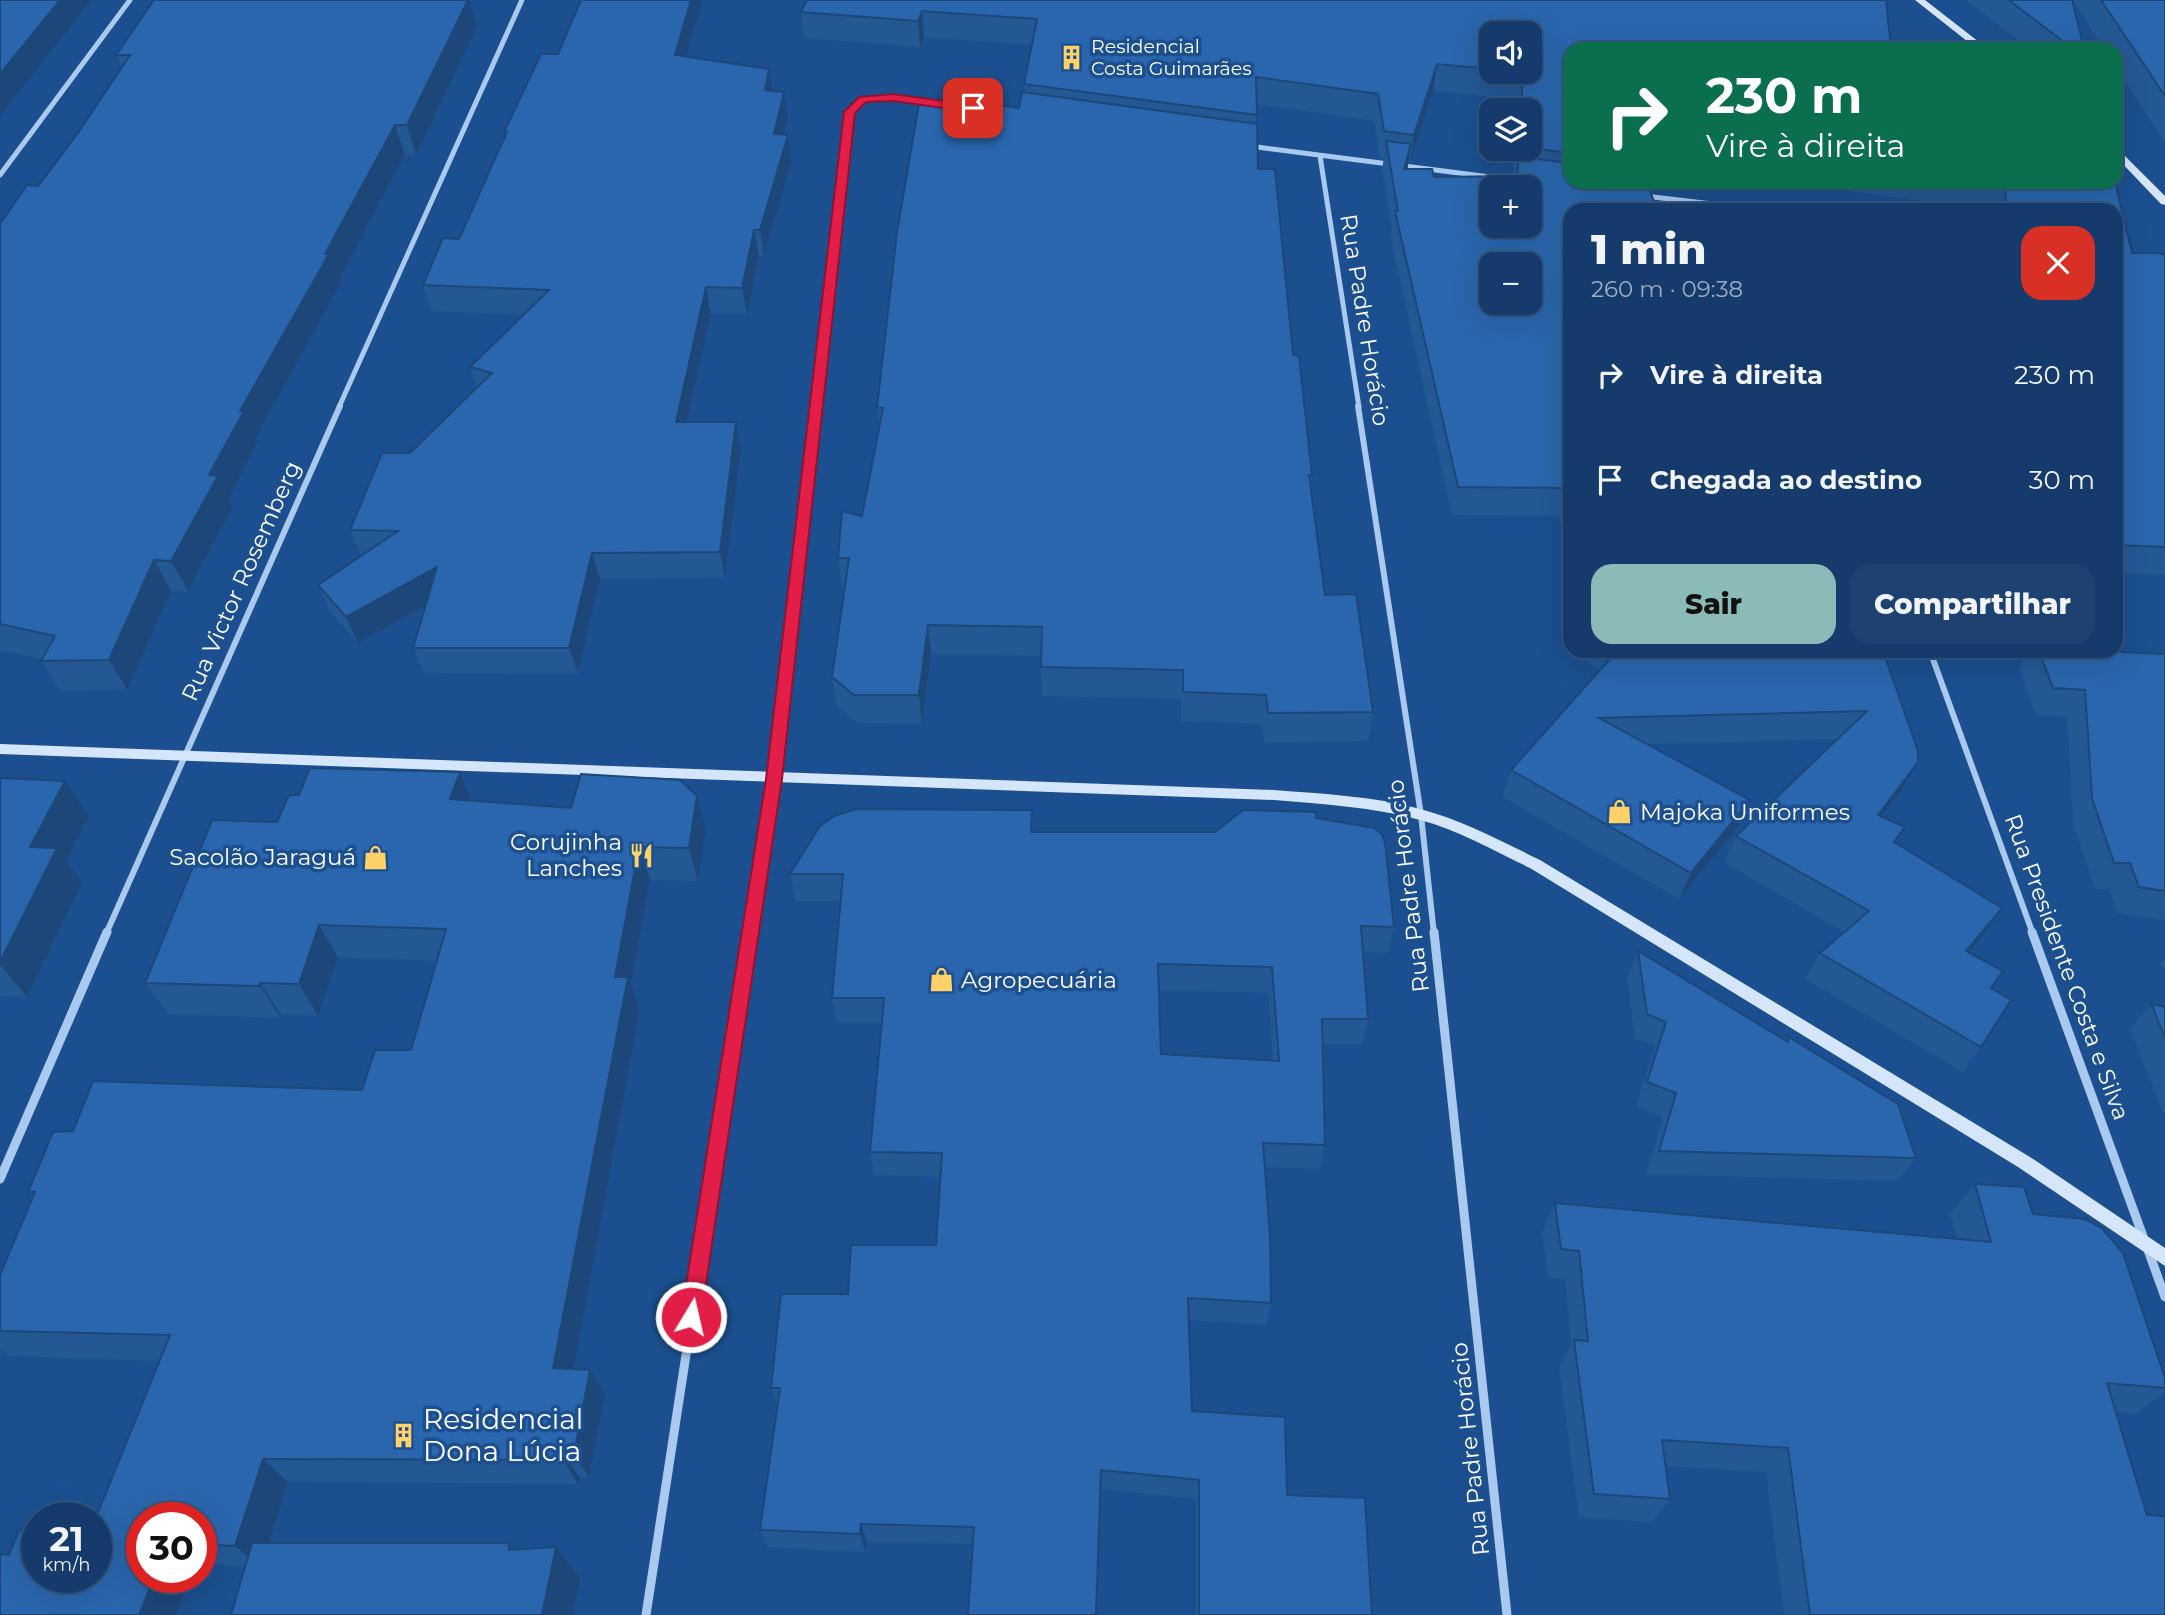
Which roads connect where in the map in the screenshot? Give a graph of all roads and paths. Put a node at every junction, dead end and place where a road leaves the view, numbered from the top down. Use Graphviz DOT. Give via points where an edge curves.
graph roads {
  1 [pos="130,0"];
  2 [pos="522,0"];
  3 [pos="1919,0"];
  4 [pos="1974,42"];
  5 [pos="962,107"];
  6 [pos="1238,145"];
  7 [pos="1320,156"];
  8 [pos="2123,159"];
  9 [pos="0,175"];
  10 [pos="1479,175"];
  11 [pos="1638,195"];
  12 [pos="2165,202"];
  13 [pos="1705,203"];
  14 [pos="1933,658"];
  15 [pos="0,749"];
  16 [pos="183,755"];
  17 [pos="774,779"];
  18 [pos="1421,815"];
  19 [pos="0,1179"];
  20 [pos="2147,1246"];
  21 [pos="2165,1258"];
  22 [pos="2165,1297"];
  23 [pos="646,1615"];
  24 [pos="1507,1615"];
  1 -- 9 [label="street"];
  2 -- 16 [label="street, Rua Victor Rosemberg"];
  3 -- 4 [label="main road"];
  5 -- 17 [label="street" via="863,99 849,112"];
  6 -- 7 [label="street"];
  7 -- 10 [label="street"];
  7 -- 18 [label="street, Rua Padre Horácio"];
  8 -- 12 [label="main road"];
  11 -- 13 [label="street"];
  14 -- 20 [label="street, Rua Presidente Costa e Silva"];
  15 -- 16 [label="main road"];
  16 -- 17 [label="main road"];
  16 -- 19 [label="street, Rua Victor Rosemberg"];
  17 -- 18 [label="main road" via="1274,795 1354,802"];
  17 -- 23 [label="street"];
  18 -- 20 [label="main road" via="1535,864 2024,1162"];
  18 -- 24 [label="street, Rua Padre Horácio"];
  20 -- 21 [label="main road"];
  20 -- 22 [label="street, Rua Presidente Costa e Silva"];
}
